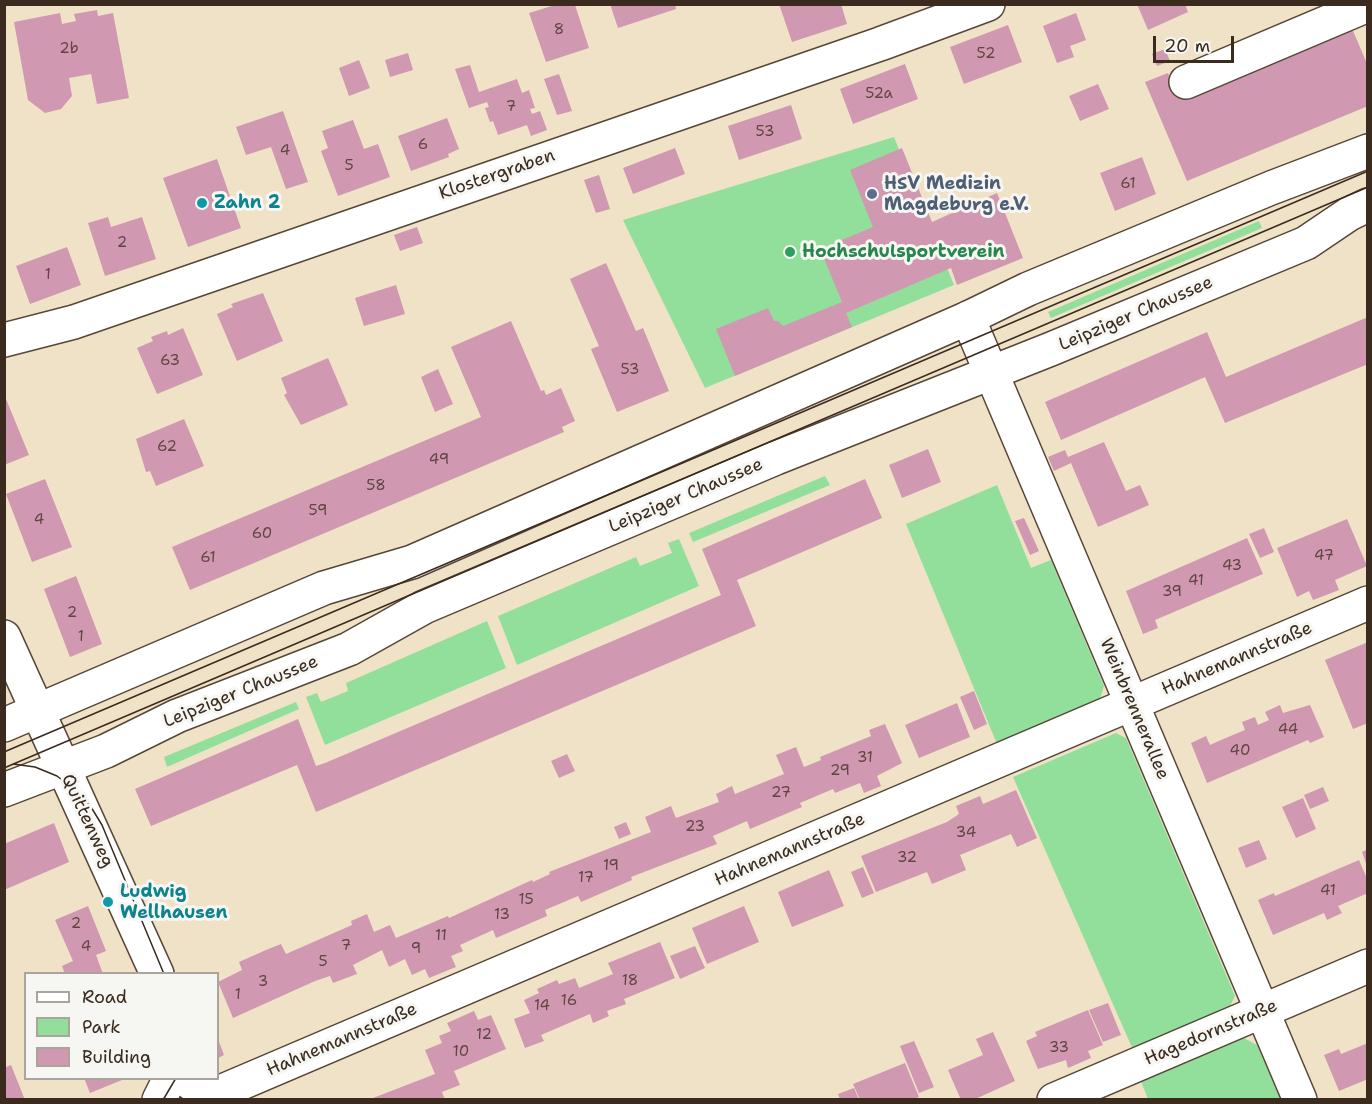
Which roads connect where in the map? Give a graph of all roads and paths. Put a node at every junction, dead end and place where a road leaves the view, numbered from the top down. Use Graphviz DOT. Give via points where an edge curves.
graph roads {
  1 [pos="988,4"];
  2 [pos="1368,5"];
  3 [pos="1186,82"];
  4 [pos="1368,151"];
  5 [pos="1368,205"];
  6 [pos="968,318"];
  7 [pos="4,340"];
  8 [pos="992,373"];
  9 [pos="1368,603"];
  10 [pos="4,637"];
  11 [pos="1132,704"];
  12 [pos="36,712"];
  13 [pos="4,725"];
  14 [pos="61,766"];
  15 [pos="4,790"];
  16 [pos="1368,966"];
  17 [pos="156,972"];
  18 [pos="1262,1011"];
  19 [pos="169,1080"];
  20 [pos="187,1080"];
  21 [pos="212,1098"];
  22 [pos="159,1100"];
  23 [pos="1054,1100"];
  24 [pos="1300,1100"];
  1 -- 7 [label="street, Klostergraben" via="74,322"];
  2 -- 3 [label="street"];
  4 -- 6 [label="street" via="1260,192"];
  5 -- 8 [label="street, Leipziger Chaussee" via="1306,243"];
  6 -- 8 [label="street, Weinbrennerallee"];
  6 -- 12 [label="street" via="412,562 324,588"];
  8 -- 11 [label="street, Weinbrennerallee"];
  8 -- 14 [label="street, Leipziger Chaussee" via="765,462 424,607 349,648 177,716 106,751"];
  9 -- 11 [label="street, Hahnemannstraße"];
  10 -- 12 [label="street, Quittenweg"];
  11 -- 18 [label="street, Weinbrennerallee"];
  11 -- 21 [label="street, Hahnemannstraße"];
  12 -- 13 [label="street"];
  12 -- 14 [label="street, Quittenweg"];
  14 -- 15 [label="street, Leipziger Chaussee"];
  14 -- 17 [label="street, Quittenweg"];
  16 -- 18 [label="street, Hagedornstraße"];
  18 -- 23 [label="street, Hagedornstraße"];
  18 -- 24 [label="street, Weinbrennerallee"];
  19 -- 22 [label="street"];
  20 -- 21 [label="street"];
}
